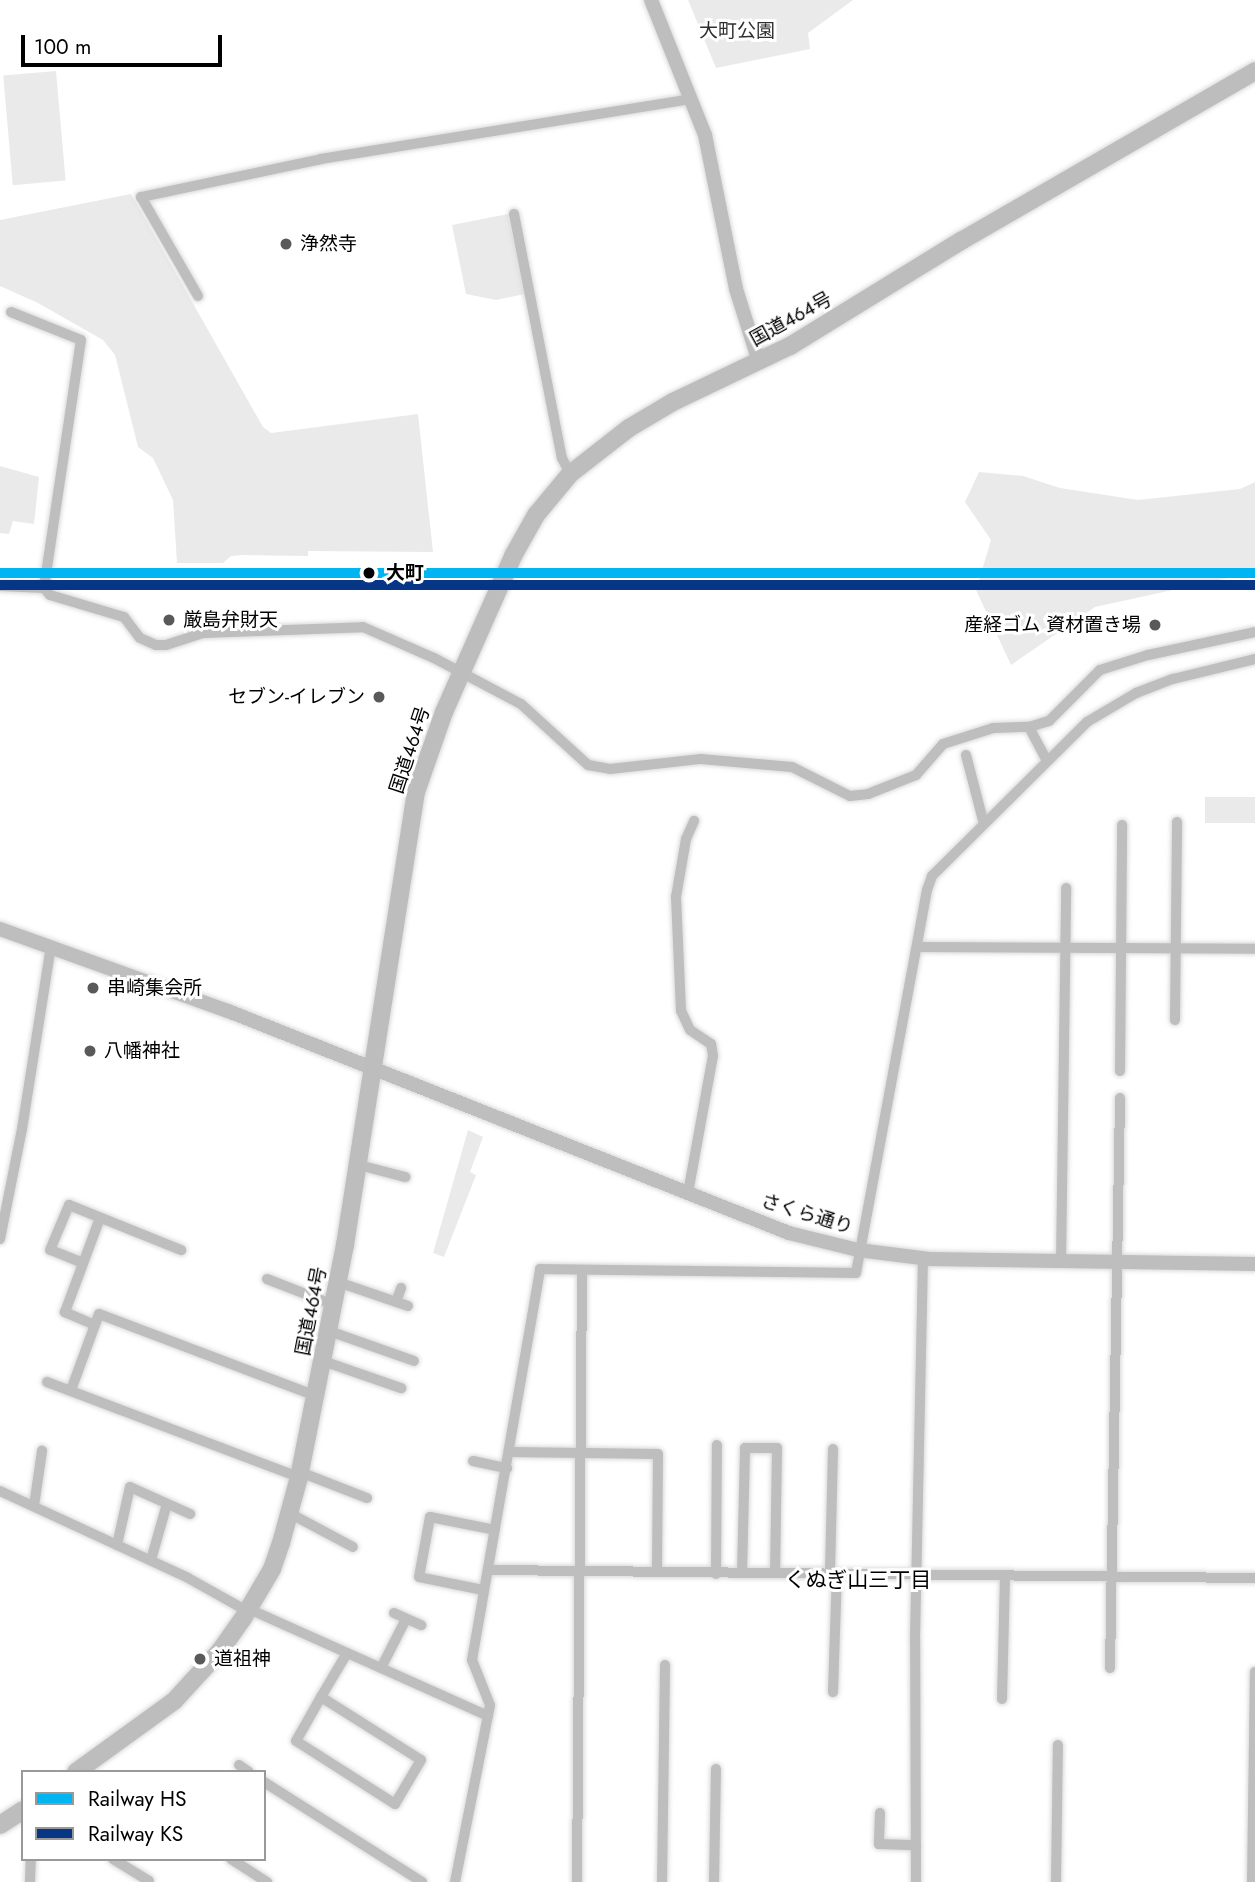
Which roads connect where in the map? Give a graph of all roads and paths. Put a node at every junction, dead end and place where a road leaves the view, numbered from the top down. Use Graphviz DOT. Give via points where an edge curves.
graph roads {
  1 [pos="651,0"];
  2 [pos="1255,71"];
  3 [pos="690,99"];
  4 [pos="514,214"];
  5 [pos="198,296"];
  6 [pos="11,313"];
  7 [pos="759,362"];
  8 [pos="570,474"];
  9 [pos="0,586"];
  10 [pos="44,588"];
  11 [pos="1255,632"];
  12 [pos="1255,659"];
  13 [pos="461,673"];
  14 [pos="1029,727"];
  15 [pos="966,755"];
  16 [pos="1047,761"];
  17 [pos="694,821"];
  18 [pos="1177,822"];
  19 [pos="984,824"];
  20 [pos="1122,825"];
  21 [pos="1066,888"];
  22 [pos="0,929"];
  23 [pos="51,946"];
  24 [pos="917,947"];
  25 [pos="1065,948"];
  26 [pos="1121,949"];
  27 [pos="1176,949"];
  28 [pos="1255,949"];
  29 [pos="1175,1020"];
  30 [pos="375,1069"];
  31 [pos="1119,1071"];
  32 [pos="1120,1098"];
  33 [pos="359,1165"];
  34 [pos="405,1177"];
  35 [pos="688,1193"];
  36 [pos="100,1218"];
  37 [pos="0,1239"];
  38 [pos="181,1250"];
  39 [pos="858,1250"];
  40 [pos="923,1258"];
  41 [pos="1061,1262"];
  42 [pos="1118,1262"];
  43 [pos="83,1264"];
  44 [pos="1255,1264"];
  45 [pos="582,1270"];
  46 [pos="267,1279"];
  47 [pos="338,1282"];
  48 [pos="401,1288"];
  49 [pos="396,1302"];
  50 [pos="334,1305"];
  51 [pos="408,1306"];
  52 [pos="95,1325"];
  53 [pos="328,1331"];
  54 [pos="323,1361"];
  55 [pos="414,1361"];
  56 [pos="47,1382"];
  57 [pos="401,1388"];
  58 [pos="71,1390"];
  59 [pos="316,1396"];
  60 [pos="717,1444"];
  61 [pos="833,1449"];
  62 [pos="42,1451"];
  63 [pos="510,1452"];
  64 [pos="581,1454"];
  65 [pos="473,1461"];
  66 [pos="507,1468"];
  67 [pos="300,1475"];
  68 [pos="0,1491"];
  69 [pos="368,1498"];
  70 [pos="167,1504"];
  71 [pos="34,1506"];
  72 [pos="190,1514"];
  73 [pos="290,1514"];
  74 [pos="495,1530"];
  75 [pos="117,1545"];
  76 [pos="353,1547"];
  77 [pos="151,1560"];
  78 [pos="489,1570"];
  79 [pos="580,1571"];
  80 [pos="657,1572"];
  81 [pos="775,1572"];
  82 [pos="742,1573"];
  83 [pos="834,1573"];
  84 [pos="716,1574"];
  85 [pos="917,1575"];
  86 [pos="1004,1576"];
  87 [pos="1112,1576"];
  88 [pos="1255,1578"];
  89 [pos="483,1590"];
  90 [pos="248,1610"];
  91 [pos="394,1613"];
  92 [pos="406,1619"];
  93 [pos="421,1625"];
  94 [pos="347,1653"];
  95 [pos="666,1665"];
  96 [pos="381,1668"];
  97 [pos="1110,1668"];
  98 [pos="1255,1672"];
  99 [pos="833,1692"];
  100 [pos="321,1697"];
  101 [pos="1002,1699"];
  102 [pos="488,1716"];
  103 [pos="1058,1745"];
  104 [pos="97,1765"];
  105 [pos="716,1769"];
  106 [pos="266,1783"];
  107 [pos="21,1812"];
  108 [pos="880,1813"];
  109 [pos="0,1825"];
  110 [pos="916,1845"];
  111 [pos="31,1861"];
  112 [pos="116,1861"];
  113 [pos="234,1861"];
  114 [pos="149,1881"];
  115 [pos="30,1882"];
  116 [pos="267,1882"];
  117 [pos="422,1882"];
  118 [pos="455,1882"];
  119 [pos="577,1882"];
  120 [pos="662,1882"];
  121 [pos="714,1882"];
  122 [pos="916,1882"];
  123 [pos="1056,1882"];
  124 [pos="1252,1882"];
  1 -- 3 [label="street"];
  2 -- 7 [label="highway, 国道464号"];
  3 -- 5 [label="street" via="321,159 141,197"];
  3 -- 7 [label="street" via="705,135 736,289"];
  4 -- 8 [label="street" via="562,458"];
  6 -- 10 [label="street" via="81,340"];
  7 -- 8 [label="highway, 国道464号" via="629,428"];
  8 -- 13 [label="highway, 国道464号" via="536,515 513,556"];
  9 -- 10 [label="street"];
  10 -- 13 [label="street" via="50,595 124,617 140,638 156,645 203,633 363,627"];
  11 -- 14 [label="street" via="1100,670 1049,721"];
  12 -- 16 [label="street" via="1136,693 1087,722"];
  13 -- 14 [label="street" via="521,704 588,765 610,769 701,759 792,767 850,796 868,794 916,775 943,744 993,728"];
  13 -- 30 [label="highway, 国道464号" via="432,740 411,814"];
  14 -- 16 [label="street"];
  15 -- 19 [label="street"];
  16 -- 19 [label="street"];
  17 -- 35 [label="street" via="686,839 676,897 681,1011 690,1030 711,1044 713,1056"];
  18 -- 27 [label="street"];
  19 -- 24 [label="street" via="932,876"];
  20 -- 26 [label="street"];
  21 -- 25 [label="street"];
  22 -- 23 [label="street, さくら通り"];
  23 -- 30 [label="street, さくら通り"];
  23 -- 37 [label="street"];
  24 -- 25 [label="street"];
  24 -- 39 [label="street"];
  25 -- 26 [label="street"];
  25 -- 41 [label="street"];
  26 -- 27 [label="street"];
  26 -- 31 [label="street"];
  27 -- 28 [label="street"];
  27 -- 29 [label="street"];
  30 -- 33 [label="highway, 国道464号"];
  30 -- 35 [label="street, さくら通り"];
  32 -- 42 [label="street"];
  33 -- 34 [label="street"];
  33 -- 47 [label="highway, 国道464号"];
  35 -- 39 [label="street, さくら通り" via="789,1233"];
  36 -- 38 [label="street"];
  36 -- 43 [label="street"];
  36 -- 43 [label="street" via="69,1205 50,1250"];
  39 -- 40 [label="street, さくら通り"];
  39 -- 45 [label="street" via="856,1273"];
  40 -- 41 [label="street, さくら通り"];
  40 -- 85 [label="street"];
  41 -- 42 [label="street, さくら通り"];
  42 -- 44 [label="street, さくら通り"];
  42 -- 87 [label="street"];
  43 -- 52 [label="street" via="65,1312"];
  45 -- 63 [label="street" via="540,1269"];
  45 -- 64 [label="street"];
  46 -- 50 [label="street"];
  47 -- 49 [label="street"];
  47 -- 50 [label="highway, 国道464号"];
  48 -- 49 [label="street"];
  49 -- 51 [label="street"];
  50 -- 53 [label="highway, 国道464号"];
  52 -- 58 [label="street"];
  52 -- 59 [label="street" via="99,1314"];
  53 -- 54 [label="highway, 国道464号"];
  53 -- 55 [label="street"];
  54 -- 57 [label="street"];
  54 -- 59 [label="highway, 国道464号"];
  56 -- 58 [label="street"];
  58 -- 67 [label="street"];
  59 -- 67 [label="highway, 国道464号"];
  60 -- 84 [label="street"];
  61 -- 83 [label="street"];
  62 -- 71 [label="street" via="45,1467"];
  63 -- 64 [label="street"];
  63 -- 66 [label="street"];
  64 -- 79 [label="street"];
  64 -- 80 [label="street" via="658,1454"];
  65 -- 66 [label="street"];
  66 -- 74 [label="street"];
  67 -- 69 [label="street"];
  67 -- 73 [label="highway, 国道464号"];
  68 -- 71 [label="street"];
  70 -- 72 [label="street"];
  70 -- 75 [label="street" via="130,1487"];
  70 -- 77 [label="street"];
  71 -- 75 [label="street"];
  73 -- 76 [label="street"];
  73 -- 90 [label="highway, 国道464号" via="271,1569"];
  74 -- 78 [label="street"];
  74 -- 89 [label="street" via="430,1517 419,1577"];
  75 -- 77 [label="street"];
  77 -- 90 [label="street"];
  78 -- 79 [label="street"];
  78 -- 89 [label="street"];
  79 -- 80 [label="street"];
  79 -- 119 [label="street"];
  80 -- 84 [label="street"];
  81 -- 82 [label="street"];
  81 -- 82 [label="street" via="777,1448 745,1448"];
  81 -- 83 [label="street"];
  82 -- 84 [label="street"];
  83 -- 85 [label="street"];
  83 -- 99 [label="street"];
  85 -- 86 [label="street"];
  85 -- 110 [label="street"];
  86 -- 87 [label="street"];
  86 -- 101 [label="street"];
  87 -- 88 [label="street"];
  87 -- 97 [label="street"];
  89 -- 102 [label="street" via="472,1660 490,1706"];
  90 -- 94 [label="street"];
  90 -- 104 [label="highway, 国道464号" via="220,1651 174,1701"];
  91 -- 92 [label="street"];
  92 -- 93 [label="street"];
  92 -- 96 [label="street"];
  94 -- 96 [label="street"];
  94 -- 100 [label="street"];
  95 -- 120 [label="street"];
  96 -- 102 [label="street"];
  98 -- 124 [label="street"];
  100 -- 100 [label="street" via="296,1741 395,1804 421,1760"];
  102 -- 118 [label="street"];
  103 -- 123 [label="street"];
  105 -- 121 [label="street"];
  106 -- 117 [label="street"];
  107 -- 109 [label="highway"];
  108 -- 110 [label="street" via="879,1844"];
  110 -- 122 [label="street"];
  111 -- 115 [label="street"];
  112 -- 114 [label="street"];
  113 -- 116 [label="street"];
}
